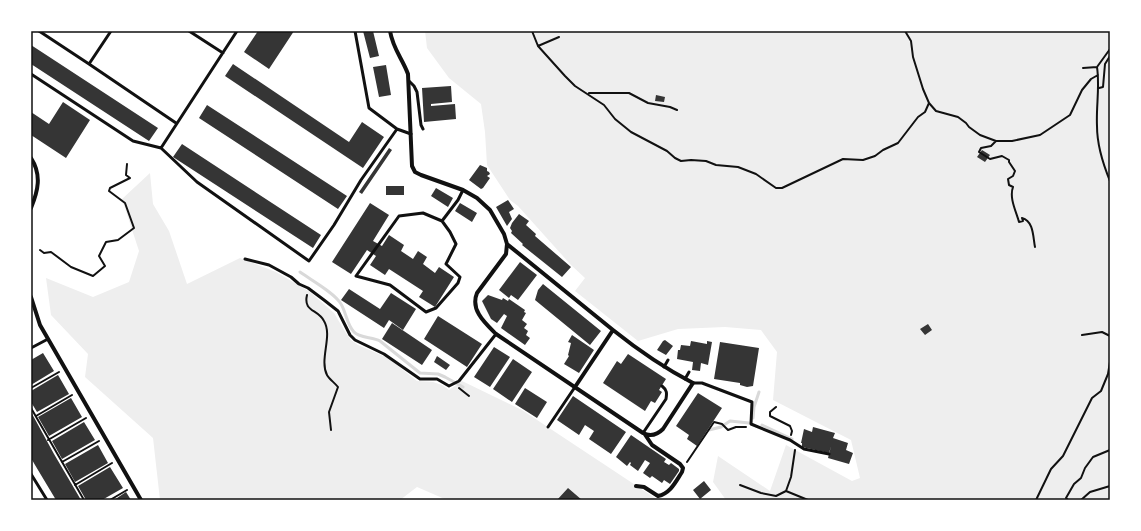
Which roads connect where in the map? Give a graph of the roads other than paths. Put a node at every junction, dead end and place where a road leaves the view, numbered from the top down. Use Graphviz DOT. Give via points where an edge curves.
graph roads {
  1 [pos="39,31"];
  2 [pos="111,31"];
  3 [pos="189,31"];
  4 [pos="237,31"];
  5 [pos="355,31"];
  6 [pos="390,31"];
  7 [pos="223,53"];
  8 [pos="89,64"];
  9 [pos="31,74"];
  10 [pos="408,81"];
  11 [pos="176,123"];
  12 [pos="397,129"];
  13 [pos="423,129"];
  14 [pos="410,134"];
  15 [pos="161,148"];
  16 [pos="31,158"];
  17 [pos="463,190"];
  18 [pos="31,208"];
  19 [pos="442,221"];
  20 [pos="507,244"];
  21 [pos="245,259"];
  22 [pos="31,297"];
  23 [pos="613,330"];
  24 [pos="496,334"];
  25 [pos="48,339"];
  26 [pos="31,348"];
  27 [pos="668,360"];
  28 [pos="664,367"];
  29 [pos="689,372"];
  30 [pos="685,379"];
  31 [pos="693,383"];
  32 [pos="662,386"];
  33 [pos="575,387"];
  34 [pos="548,427"];
  35 [pos="643,433"];
  36 [pos="829,454"];
  37 [pos="31,474"];
  38 [pos="636,486"];
  39 [pos="47,500"];
  40 [pos="141,500"];
  1 -- 8 [label="lane"];
  2 -- 8 [label="lane"];
  3 -- 7 [label="lane"];
  4 -- 7 [label="lane"];
  5 -- 12 [label="lane" via="369,108"];
  6 -- 10 [label="street"];
  7 -- 11 [label="lane"];
  8 -- 11 [label="lane"];
  9 -- 15 [label="lane" via="133,141"];
  10 -- 13 [label="lane" via="417,92"];
  10 -- 14 [label="street"];
  11 -- 15 [label="lane"];
  12 -- 14 [label="lane"];
  12 -- 15 [label="lane" via="310,260 197,182"];
  14 -- 17 [label="street" via="412,166 415,172"];
  16 -- 18 [label="street" via="36,168 38,185"];
  17 -- 19 [label="lane"];
  17 -- 20 [label="street" via="490,210"];
  19 -- 19 [label="lane" via="423,213 399,216 356,276 390,285 426,312 436,308 458,284 460,277 446,264 456,244"];
  20 -- 23 [label="street"];
  20 -- 24 [label="street" via="506,254 475,298 476,309"];
  21 -- 24 [label="lane" via="268,265 308,288 338,311 355,340 384,354 420,378 437,379 449,386 459,381"];
  22 -- 25 [label="street" via="40,325"];
  23 -- 28 [label="street"];
  23 -- 33 [label="street"];
  24 -- 33 [label="street"];
  25 -- 26 [label="lane"];
  25 -- 40 [label="street"];
  27 -- 28 [label="lane"];
  28 -- 30 [label="street"];
  29 -- 30 [label="lane"];
  30 -- 31 [label="street"];
  31 -- 35 [label="street" via="659,433 652,436"];
  31 -- 36 [label="lane" via="702,383 752,402 751,424 790,440 804,449"];
  32 -- 35 [label="lane" via="666,388 666,399"];
  33 -- 34 [label="lane"];
  33 -- 35 [label="street"];
  35 -- 38 [label="street" via="652,445 683,468 678,479 665,494 658,496 644,487"];
  37 -- 39 [label="lane"];
}
